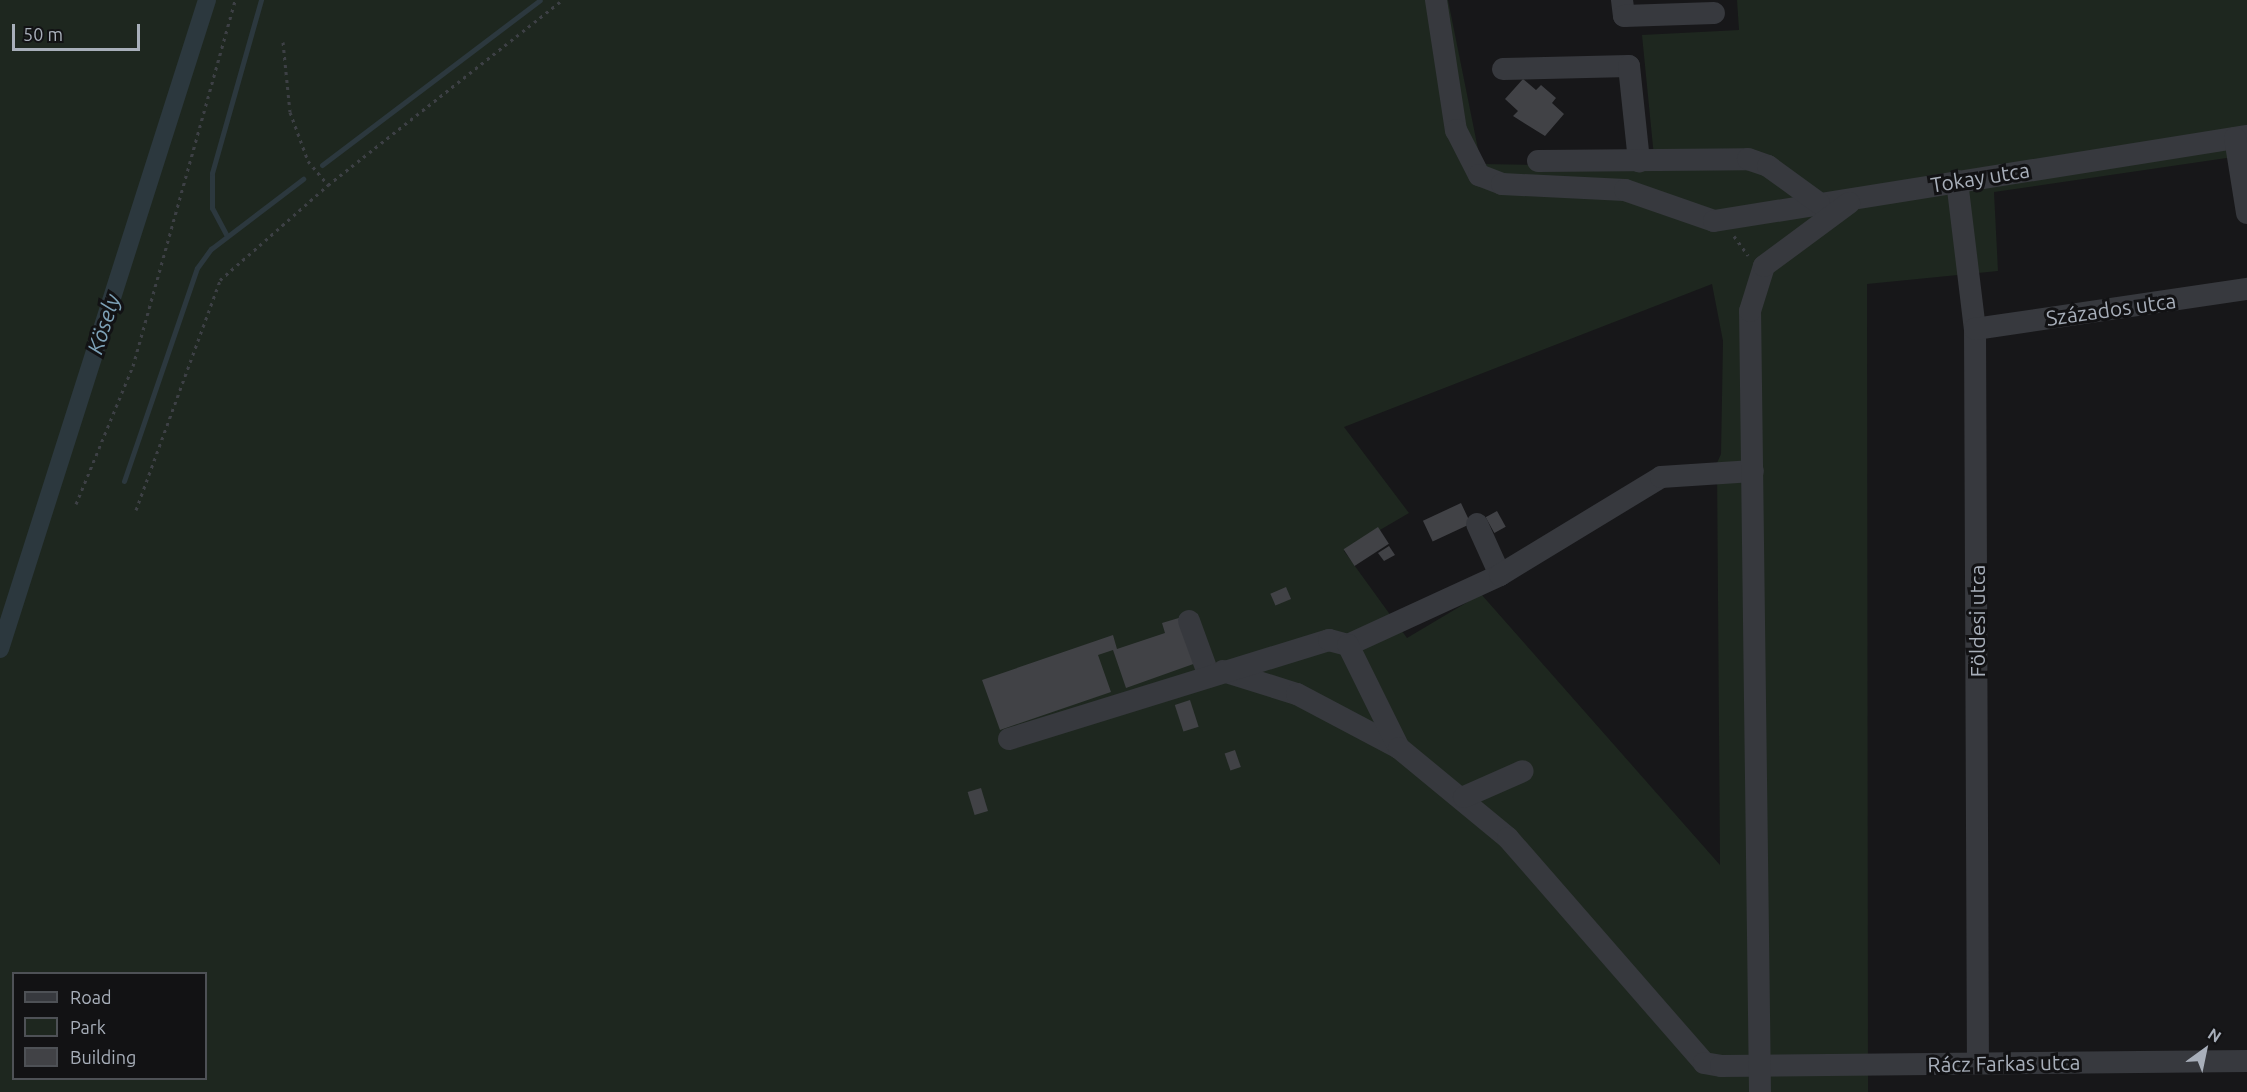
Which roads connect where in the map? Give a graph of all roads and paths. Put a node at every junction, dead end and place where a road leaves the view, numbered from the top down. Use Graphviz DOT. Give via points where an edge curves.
graph roads {
  1 [pos="235,0"];
  2 [pos="562,0"];
  3 [pos="1436,0"];
  4 [pos="1622,0"];
  5 [pos="1714,13"];
  6 [pos="283,42"];
  7 [pos="1503,69"];
  8 [pos="2241,137"];
  9 [pos="1538,161"];
  10 [pos="1639,161"];
  11 [pos="1957,181"];
  12 [pos="328,185"];
  13 [pos="1861,197"];
  14 [pos="1819,203"];
  15 [pos="2247,213"];
  16 [pos="1714,221"];
  17 [pos="2247,289"];
  18 [pos="1753,290"];
  19 [pos="1975,329"];
  20 [pos="1753,471"];
  21 [pos="76,504"];
  22 [pos="136,510"];
  23 [pos="1477,524"];
  24 [pos="1500,575"];
  25 [pos="1189,621"];
  26 [pos="1348,645"];
  27 [pos="1216,673"];
  28 [pos="1009,739"];
  29 [pos="1399,748"];
  30 [pos="1523,771"];
  31 [pos="1464,797"];
  32 [pos="2247,1061"];
  33 [pos="1978,1063"];
  34 [pos="1761,1066"];
  35 [pos="1760,1092"];
  1 -- 21 [label="path" via="133,366"];
  2 -- 12 [label="path"];
  3 -- 16 [label="street" via="1456,130 1479,175 1502,184 1625,190"];
  4 -- 5 [label="street" via="1624,16"];
  6 -- 12 [label="path" via="290,112 308,161"];
  7 -- 10 [label="street" via="1629,66"];
  8 -- 11 [label="street, Tokay utca"];
  8 -- 15 [label="street"];
  9 -- 10 [label="street"];
  10 -- 14 [label="street" via="1758,161"];
  11 -- 13 [label="street, Tokay utca"];
  11 -- 19 [label="street, Földesi utca"];
  12 -- 22 [label="path" via="240,259 215,287"];
  13 -- 14 [label="street, Tokay utca"];
  13 -- 18 [label="street" via="1774,256 1764,266"];
  14 -- 16 [label="street, Tokay utca"];
  16 -- 18 [label="path" via="1746,251"];
  17 -- 19 [label="street, Százados utca"];
  18 -- 20 [label="street"];
  19 -- 33 [label="street, Földesi utca"];
  20 -- 24 [label="street" via="1661,477"];
  20 -- 34 [label="street"];
  23 -- 24 [label="street"];
  24 -- 26 [label="street"];
  25 -- 27 [label="street"];
  26 -- 27 [label="street" via="1329,640"];
  26 -- 29 [label="street"];
  27 -- 28 [label="street"];
  27 -- 29 [label="street, Rácz Farkas utca" via="1297,694"];
  29 -- 31 [label="street, Rácz Farkas utca"];
  30 -- 31 [label="street"];
  31 -- 34 [label="street, Rácz Farkas utca" via="1508,838 1694,1054 1713,1065"];
  32 -- 33 [label="street, Rácz Farkas utca"];
  33 -- 34 [label="street, Rácz Farkas utca"];
  34 -- 35 [label="street"];
}
